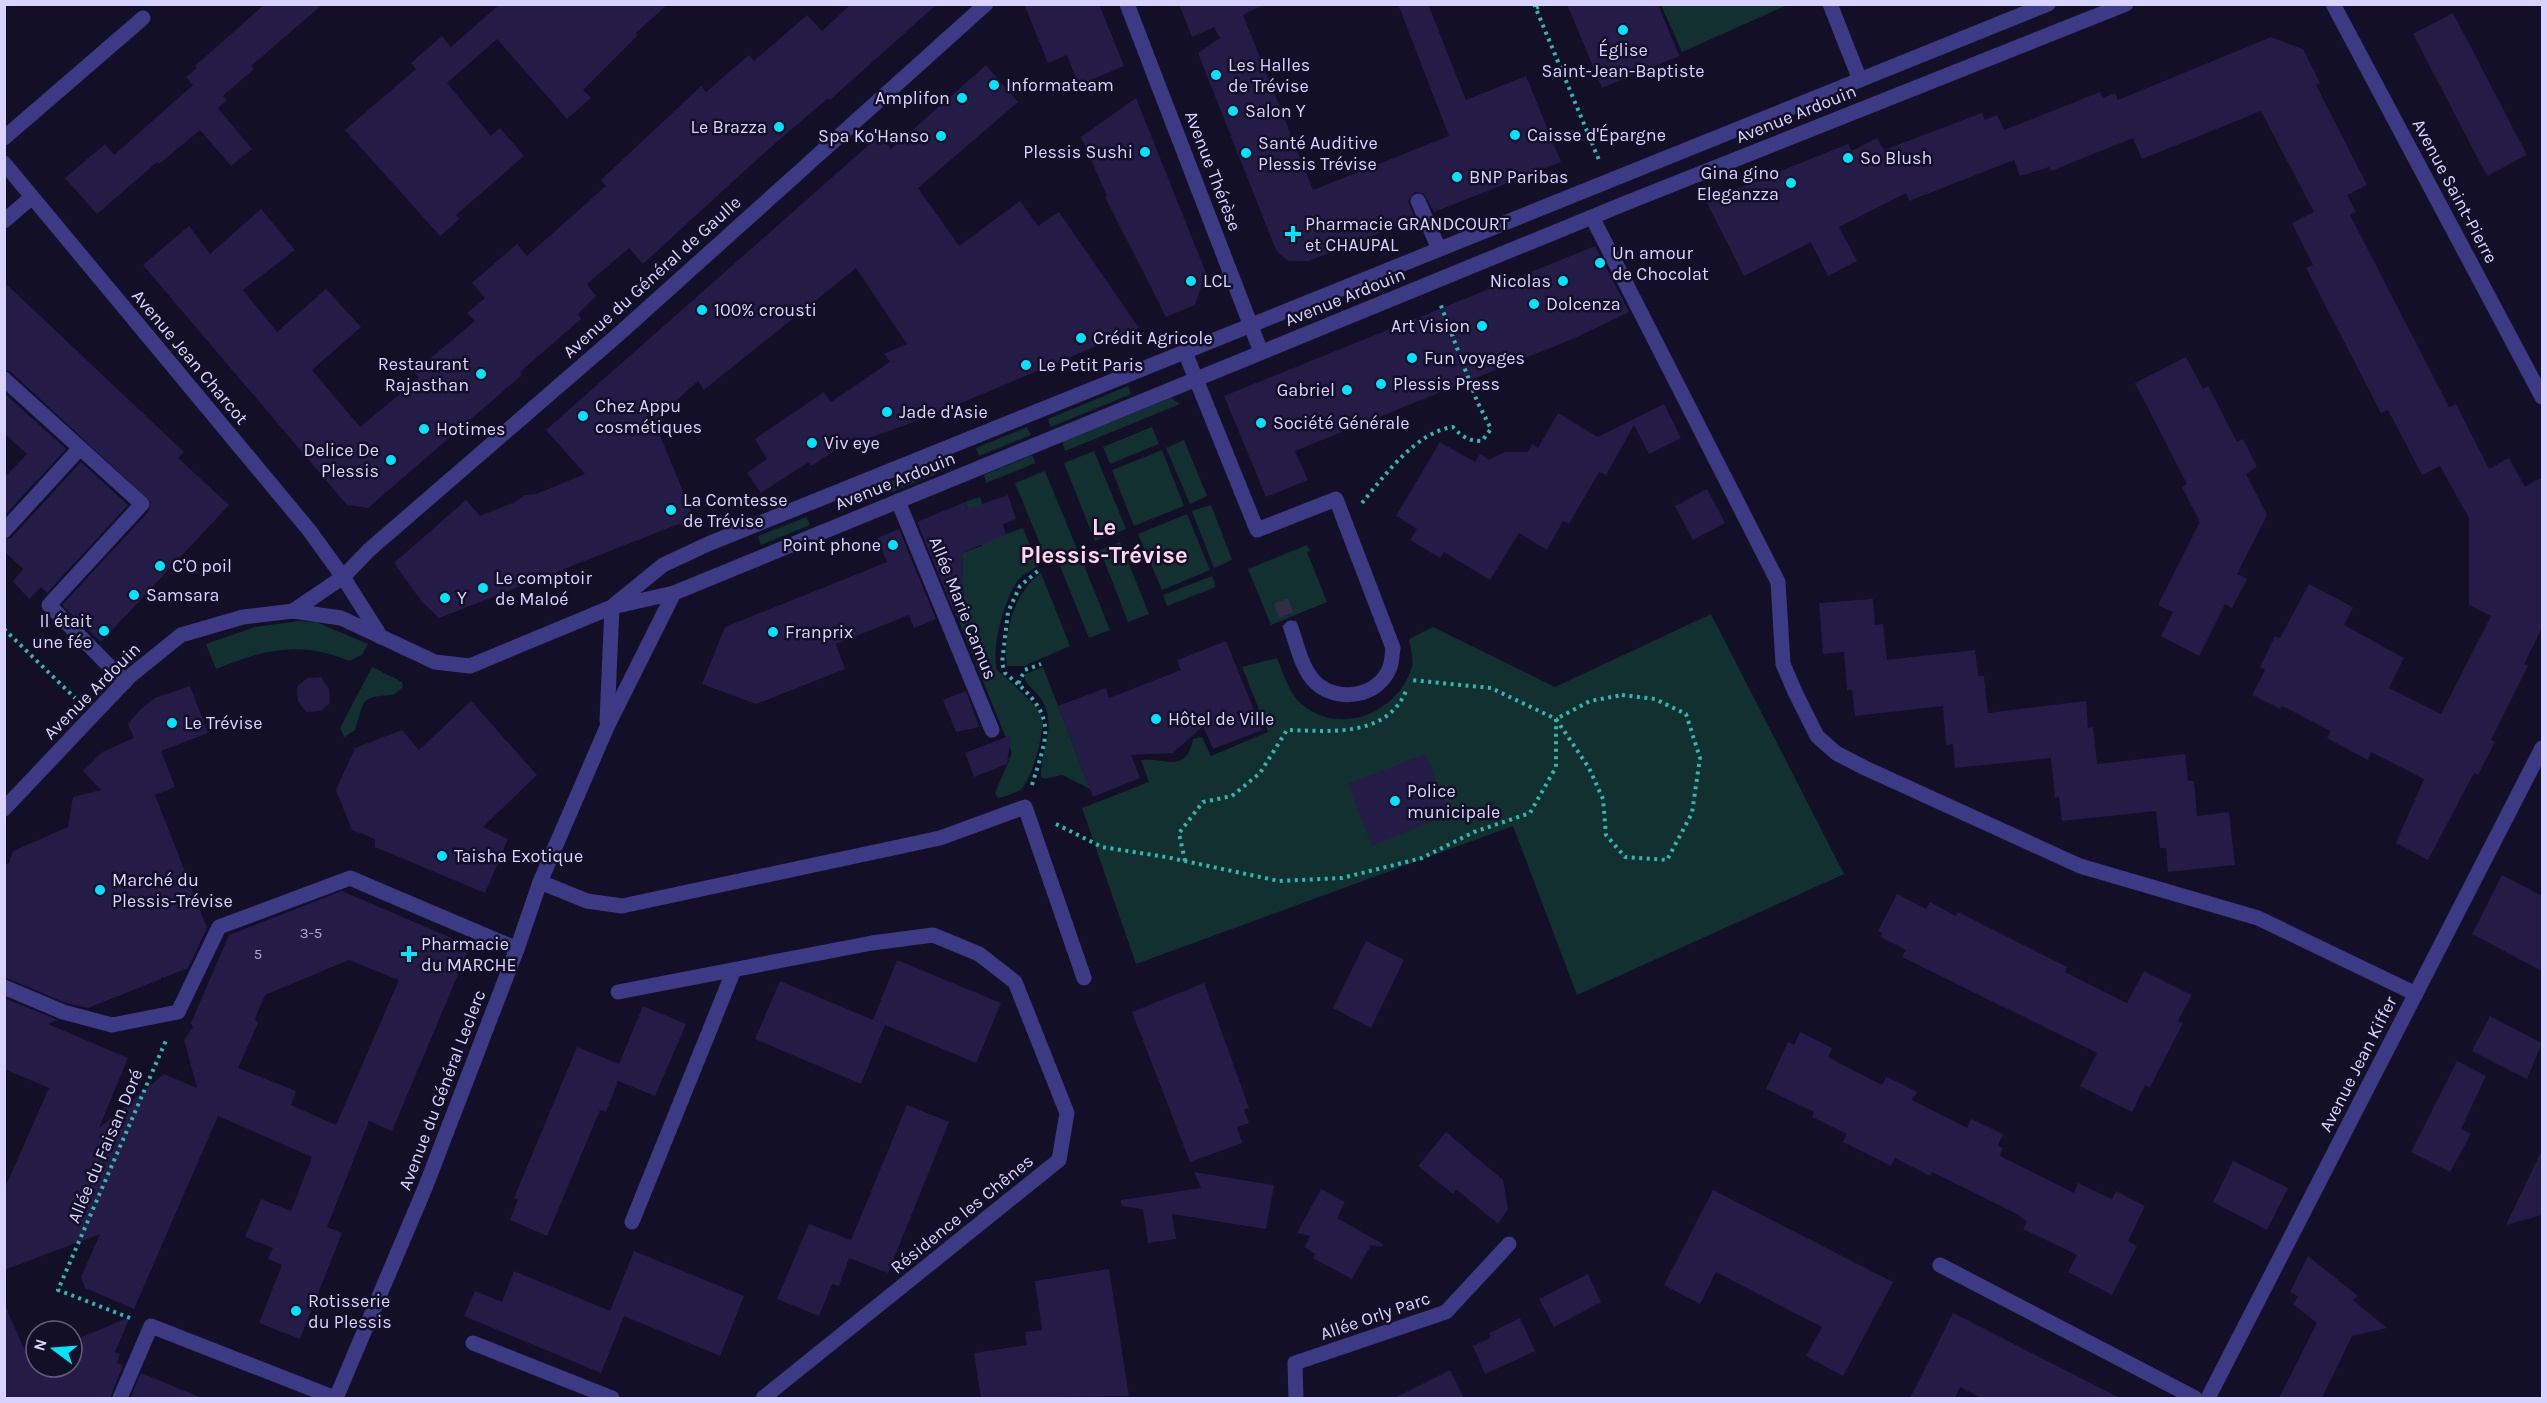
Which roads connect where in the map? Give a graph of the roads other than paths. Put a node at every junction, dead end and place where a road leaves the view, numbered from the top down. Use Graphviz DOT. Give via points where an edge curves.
graph roads {
  1 [pos="986,4"];
  2 [pos="1127,4"];
  3 [pos="1830,4"];
  4 [pos="2126,4"];
  5 [pos="2333,4"];
  6 [pos="2040,6"];
  7 [pos="143,18"];
  8 [pos="1860,80"];
  9 [pos="4,138"];
  10 [pos="4,164"];
  11 [pos="32,196"];
  12 [pos="1418,201"];
  13 [pos="1592,217"];
  14 [pos="4,221"];
  15 [pos="1439,249"];
  16 [pos="1251,325"];
  17 [pos="1185,352"];
  18 [pos="1261,352"];
  19 [pos="1196,379"];
  20 [pos="4,380"];
  21 [pos="2542,397"];
  22 [pos="80,448"];
  23 [pos="898,501"];
  24 [pos="4,531"];
  25 [pos="343,577"];
  26 [pos="674,593"];
  27 [pos="612,607"];
  28 [pos="293,610"];
  29 [pos="1291,628"];
  30 [pos="381,637"];
  31 [pos="125,682"];
  32 [pos="607,727"];
  33 [pos="992,730"];
  34 [pos="2542,748"];
  35 [pos="4,809"];
  36 [pos="540,882"];
  37 [pos="518,949"];
  38 [pos="735,970"];
  39 [pos="1084,978"];
  40 [pos="4,987"];
  41 [pos="618,993"];
  42 [pos="2416,994"];
  43 [pos="632,1222"];
  44 [pos="1509,1244"];
  45 [pos="1940,1265"];
  46 [pos="473,1343"];
  47 [pos="120,1398"];
  48 [pos="335,1398"];
  49 [pos="612,1398"];
  50 [pos="763,1398"];
  51 [pos="1296,1398"];
  52 [pos="2195,1398"];
  53 [pos="2208,1398"];
  1 -- 25 [label="street, Avenue du Général de Gaulle"];
  2 -- 16 [label="street, Avenue Thérèse"];
  3 -- 8 [label="street"];
  4 -- 13 [label="street, Avenue Ardouin"];
  5 -- 21 [label="street, Avenue Saint-Pierre"];
  6 -- 8 [label="street, Avenue Ardouin"];
  7 -- 9 [label="street"];
  8 -- 15 [label="street, Avenue Ardouin"];
  10 -- 11 [label="street, Avenue Jean Charcot"];
  11 -- 14 [label="street"];
  11 -- 25 [label="street, Avenue Jean Charcot" via="302,520"];
  12 -- 15 [label="street"];
  13 -- 18 [label="street, Avenue Ardouin"];
  13 -- 42 [label="street" via="1778,582 1783,664 1817,736 1836,753 1865,768 2080,866 2258,918"];
  15 -- 16 [label="street, Avenue Ardouin"];
  16 -- 17 [label="street, Avenue Ardouin"];
  16 -- 18 [label="street, Avenue Thérèse"];
  17 -- 19 [label="street"];
  17 -- 27 [label="street, Avenue Ardouin" via="708,544 663,565"];
  18 -- 19 [label="street, Avenue Ardouin"];
  19 -- 23 [label="street, Avenue Ardouin"];
  19 -- 29 [label="street" via="1257,530 1336,499 1393,648 1390,667 1381,681 1365,692 1346,696 1331,693 1315,682 1305,666"];
  20 -- 22 [label="street"];
  22 -- 24 [label="street"];
  22 -- 31 [label="street" via="142,504 49,605"];
  23 -- 26 [label="street, Avenue Ardouin"];
  23 -- 33 [label="street, Allée Marie Camus"];
  25 -- 28 [label="street, Avenue Ardouin"];
  25 -- 30 [label="street"];
  26 -- 27 [label="street, Avenue Ardouin"];
  26 -- 32 [label="street, Avenue du Général Leclerc"];
  27 -- 30 [label="street, Avenue Ardouin" via="470,666 435,662"];
  27 -- 32 [label="street, Avenue du Général Leclerc"];
  28 -- 30 [label="street, Avenue Ardouin" via="341,618"];
  28 -- 31 [label="street, Avenue Ardouin" via="243,617 181,635"];
  31 -- 35 [label="street, Avenue Ardouin"];
  32 -- 36 [label="street, Avenue du Général Leclerc"];
  34 -- 42 [label="street, Avenue Jean Kiffer"];
  36 -- 37 [label="street, Avenue du Général Leclerc"];
  36 -- 39 [label="street" via="587,901 622,906 940,838 1025,807"];
  37 -- 40 [label="street" via="350,878 219,927 178,1012 112,1025 63,1012"];
  37 -- 48 [label="street, Avenue du Général Leclerc" via="425,1188"];
  38 -- 41 [label="street, Résidence les Chênes"];
  38 -- 43 [label="street"];
  38 -- 50 [label="street, Résidence les Chênes" via="872,943 933,936 979,954 1015,982 1066,1113 1059,1160"];
  42 -- 53 [label="street, Avenue Jean Kiffer"];
  44 -- 51 [label="street, Allée Orly Parc" via="1446,1312 1295,1363"];
  45 -- 52 [label="street"];
  46 -- 49 [label="street"];
  47 -- 48 [label="street" via="151,1326"];
}
